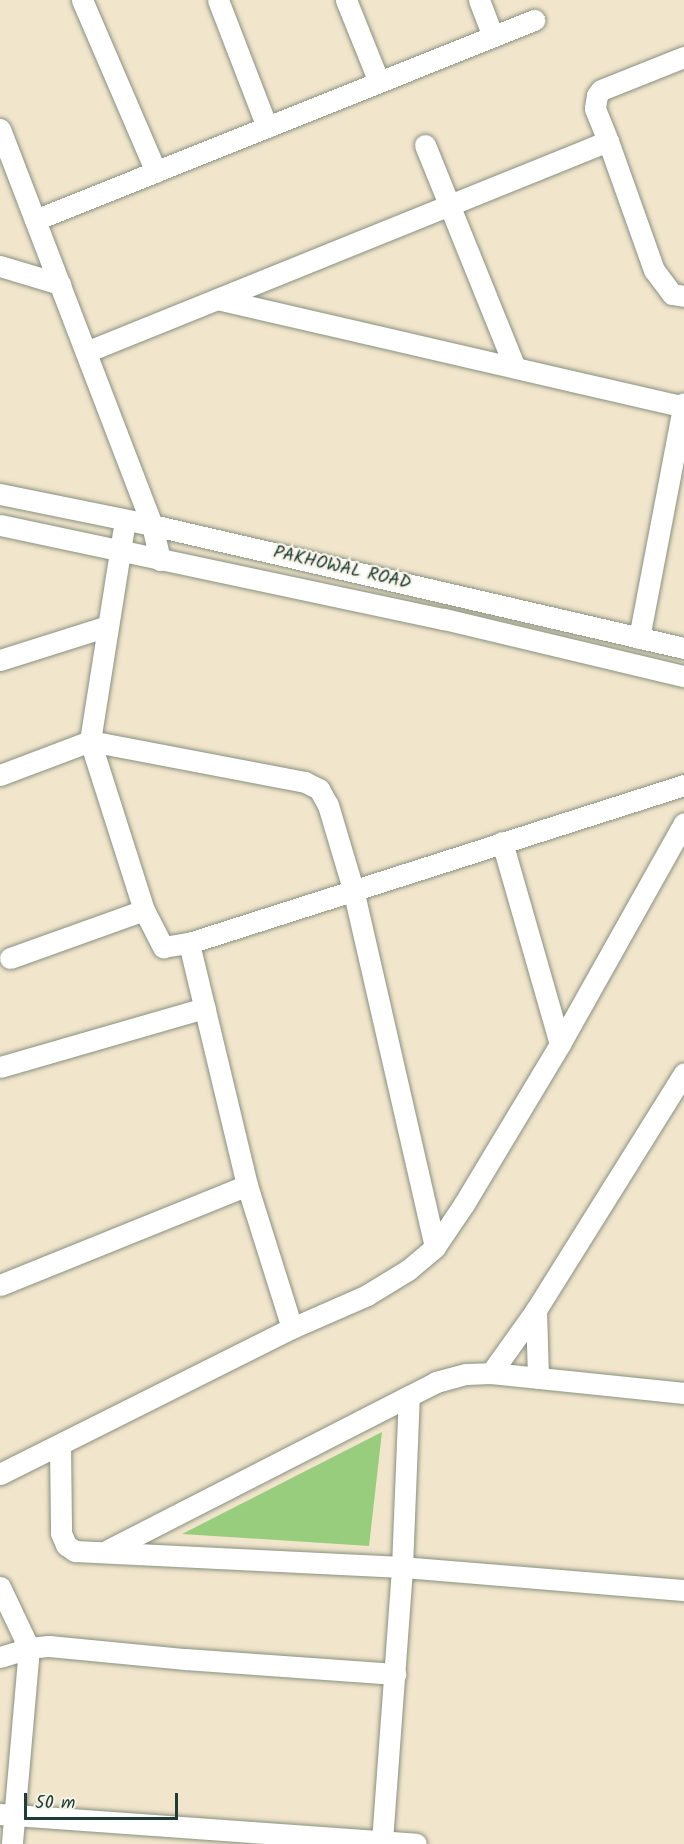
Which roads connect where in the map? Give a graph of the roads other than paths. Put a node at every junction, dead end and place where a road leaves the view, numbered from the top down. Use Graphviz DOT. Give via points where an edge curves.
graph roads {
  1 [pos="82,0"];
  2 [pos="218,0"];
  3 [pos="346,0"];
  4 [pos="479,0"];
  5 [pos="534,20"];
  6 [pos="493,36"];
  7 [pos="684,57"];
  8 [pos="379,82"];
  9 [pos="267,127"];
  10 [pos="0,129"];
  11 [pos="608,141"];
  12 [pos="425,145"];
  13 [pos="156,171"];
  14 [pos="449,205"];
  15 [pos="35,220"];
  16 [pos="0,266"];
  17 [pos="60,284"];
  18 [pos="684,296"];
  19 [pos="217,299"];
  20 [pos="86,352"];
  21 [pos="515,368"];
  22 [pos="684,405"];
  23 [pos="0,494"];
  24 [pos="125,520"];
  25 [pos="0,525"];
  26 [pos="152,525"];
  27 [pos="121,552"];
  28 [pos="160,560"];
  29 [pos="108,626"];
  30 [pos="639,638"];
  31 [pos="684,648"];
  32 [pos="0,660"];
  33 [pos="684,676"];
  34 [pos="90,741"];
  35 [pos="0,775"];
  36 [pos="684,786"];
  37 [pos="684,823"];
  38 [pos="502,842"];
  39 [pos="353,889"];
  40 [pos="144,910"];
  41 [pos="189,943"];
  42 [pos="10,958"];
  43 [pos="205,1008"];
  44 [pos="560,1044"];
  45 [pos="0,1067"];
  46 [pos="684,1073"];
  47 [pos="247,1185"];
  48 [pos="435,1247"];
  49 [pos="0,1285"];
  50 [pos="536,1311"];
  51 [pos="292,1328"];
  52 [pos="491,1373"];
  53 [pos="538,1378"];
  54 [pos="684,1393"];
  55 [pos="409,1396"];
  56 [pos="60,1445"];
  57 [pos="0,1474"];
  58 [pos="105,1551"];
  59 [pos="402,1567"];
  60 [pos="0,1587"];
  61 [pos="684,1590"];
  62 [pos="29,1648"];
  63 [pos="0,1657"];
  64 [pos="395,1674"];
  65 [pos="8,1787"];
  66 [pos="7,1815"];
  67 [pos="382,1841"];
  68 [pos="12,1844"];
  69 [pos="416,1844"];
  1 -- 13 [label="street"];
  2 -- 9 [label="street"];
  3 -- 8 [label="street"];
  4 -- 6 [label="street"];
  5 -- 6 [label="street"];
  6 -- 8 [label="street"];
  7 -- 11 [label="street" via="601,90 595,108"];
  8 -- 9 [label="street"];
  9 -- 13 [label="street"];
  10 -- 15 [label="street"];
  11 -- 14 [label="street"];
  11 -- 18 [label="street" via="654,270 672,294"];
  12 -- 14 [label="street"];
  13 -- 15 [label="street"];
  14 -- 19 [label="street"];
  14 -- 21 [label="street"];
  15 -- 17 [label="street"];
  16 -- 17 [label="street"];
  17 -- 20 [label="street"];
  19 -- 20 [label="street"];
  19 -- 21 [label="street"];
  20 -- 26 [label="street"];
  21 -- 22 [label="street"];
  22 -- 30 [label="street"];
  23 -- 24 [label="street, PAKHOWAL ROAD"];
  24 -- 26 [label="street, PAKHOWAL ROAD"];
  24 -- 27 [label="street"];
  25 -- 27 [label="street, PAKHOWAL ROAD"];
  26 -- 28 [label="street"];
  26 -- 30 [label="street, PAKHOWAL ROAD"];
  27 -- 28 [label="street, PAKHOWAL ROAD"];
  27 -- 29 [label="street"];
  28 -- 33 [label="street, PAKHOWAL ROAD"];
  29 -- 32 [label="street"];
  29 -- 34 [label="street"];
  30 -- 31 [label="street, PAKHOWAL ROAD"];
  34 -- 35 [label="street"];
  34 -- 39 [label="street" via="305,782 319,789 328,805"];
  34 -- 40 [label="street"];
  36 -- 38 [label="street"];
  37 -- 44 [label="street"];
  38 -- 39 [label="street"];
  38 -- 44 [label="street"];
  39 -- 41 [label="street"];
  39 -- 48 [label="street"];
  40 -- 41 [label="street" via="163,947"];
  40 -- 42 [label="street"];
  41 -- 43 [label="street"];
  43 -- 45 [label="street"];
  43 -- 47 [label="street"];
  44 -- 48 [label="street"];
  46 -- 50 [label="street"];
  47 -- 49 [label="street"];
  47 -- 51 [label="street"];
  48 -- 51 [label="street" via="408,1270 367,1295"];
  50 -- 52 [label="street"];
  50 -- 53 [label="street"];
  51 -- 56 [label="street"];
  52 -- 53 [label="street"];
  52 -- 55 [label="street" via="466,1374 436,1382"];
  53 -- 54 [label="street"];
  55 -- 58 [label="street"];
  55 -- 59 [label="street"];
  56 -- 57 [label="street"];
  56 -- 58 [label="street" via="61,1533 66,1545 75,1551"];
  58 -- 59 [label="street"];
  59 -- 61 [label="street"];
  59 -- 64 [label="street"];
  60 -- 62 [label="street"];
  62 -- 63 [label="street"];
  62 -- 64 [label="street" via="49,1646"];
  62 -- 65 [label="street"];
  64 -- 67 [label="street"];
  65 -- 66 [label="street"];
  66 -- 67 [label="street"];
  66 -- 68 [label="street"];
  67 -- 69 [label="street"];
}
